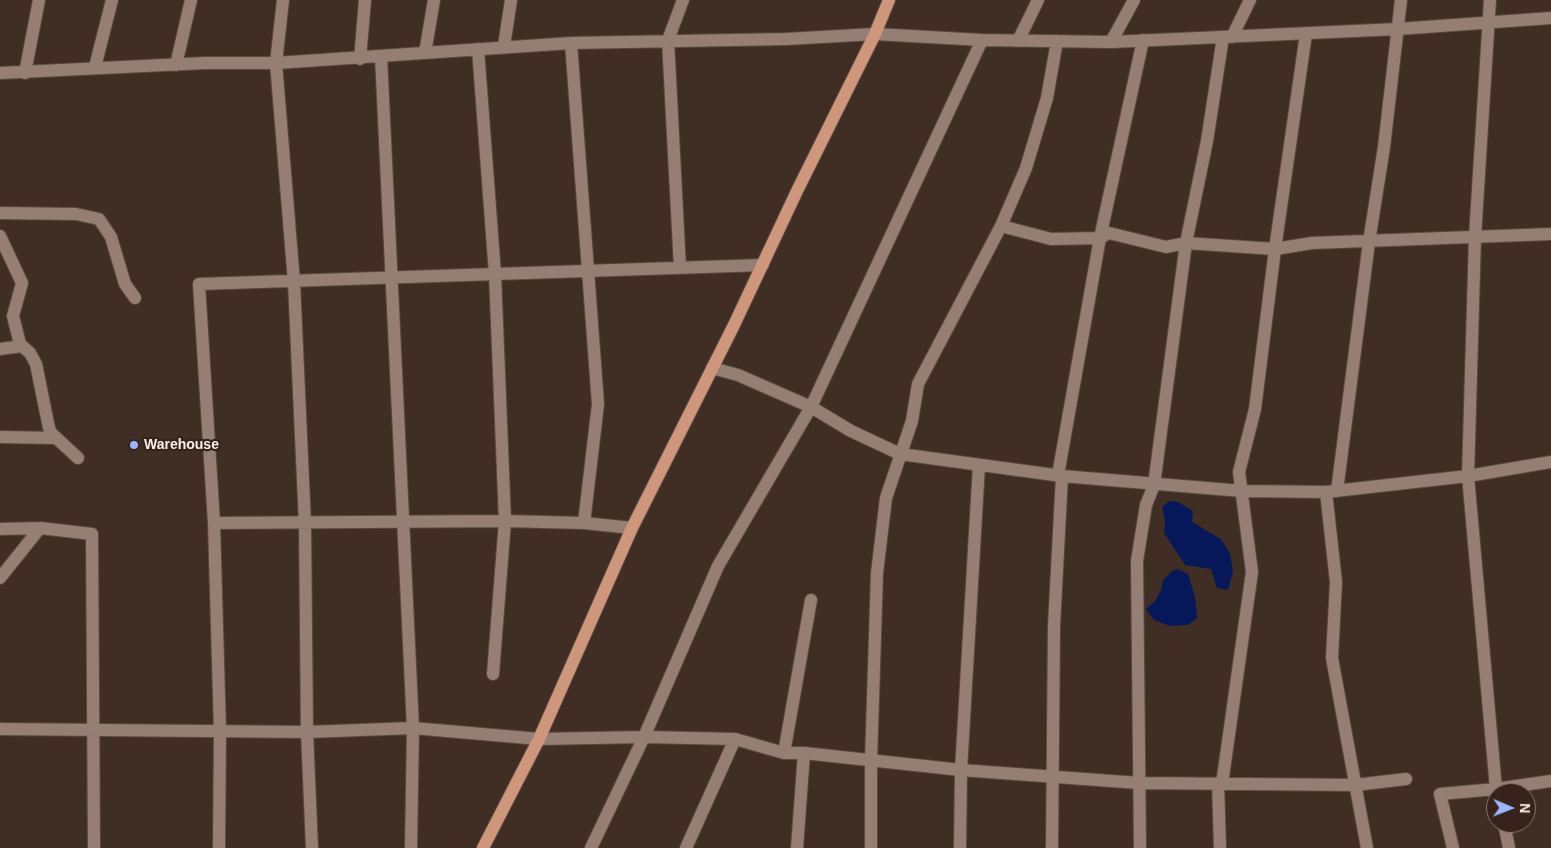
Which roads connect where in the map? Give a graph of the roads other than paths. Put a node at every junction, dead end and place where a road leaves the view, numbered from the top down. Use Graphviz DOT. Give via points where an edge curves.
graph roads {
  1 [pos="38,0"];
  2 [pos="112,0"];
  3 [pos="191,0"];
  4 [pos="283,0"];
  5 [pos="365,0"];
  6 [pos="434,0"];
  7 [pos="511,0"];
  8 [pos="683,0"];
  9 [pos="889,0"];
  10 [pos="1038,0"];
  11 [pos="1134,0"];
  12 [pos="1250,0"];
  13 [pos="1401,0"];
  14 [pos="1490,0"];
  15 [pos="1551,18"];
  16 [pos="1488,23"];
  17 [pos="1398,29"];
  18 [pos="875,34"];
  19 [pos="1306,34"];
  20 [pos="1227,37"];
  21 [pos="668,40"];
  22 [pos="982,40"];
  23 [pos="1143,40"];
  24 [pos="1018,41"];
  25 [pos="1057,41"];
  26 [pos="1111,42"];
  27 [pos="571,43"];
  28 [pos="504,46"];
  29 [pos="478,49"];
  30 [pos="425,53"];
  31 [pos="381,56"];
  32 [pos="360,59"];
  33 [pos="276,63"];
  34 [pos="176,65"];
  35 [pos="95,67"];
  36 [pos="0,73"];
  37 [pos="24,73"];
  38 [pos="0,213"];
  39 [pos="1001,226"];
  40 [pos="1551,234"];
  41 [pos="0,236"];
  42 [pos="1475,236"];
  43 [pos="1100,238"];
  44 [pos="1369,242"];
  45 [pos="1186,243"];
  46 [pos="1274,249"];
  47 [pos="6,260"];
  48 [pos="762,265"];
  49 [pos="680,268"];
  50 [pos="589,271"];
  51 [pos="495,274"];
  52 [pos="390,277"];
  53 [pos="294,282"];
  54 [pos="135,298"];
  55 [pos="22,346"];
  56 [pos="0,349"];
  57 [pos="712,368"];
  58 [pos="811,407"];
  59 [pos="0,437"];
  60 [pos="56,438"];
  61 [pos="900,454"];
  62 [pos="78,458"];
  63 [pos="1551,462"];
  64 [pos="979,465"];
  65 [pos="1060,476"];
  66 [pos="1468,476"];
  67 [pos="1154,485"];
  68 [pos="1242,491"];
  69 [pos="1331,492"];
  70 [pos="505,521"];
  71 [pos="214,523"];
  72 [pos="405,523"];
  73 [pos="584,523"];
  74 [pos="305,524"];
  75 [pos="40,528"];
  76 [pos="632,528"];
  77 [pos="0,529"];
  78 [pos="0,578"];
  79 [pos="811,600"];
  80 [pos="493,674"];
  81 [pos="413,728"];
  82 [pos="0,729"];
  83 [pos="93,731"];
  84 [pos="220,731"];
  85 [pos="307,732"];
  86 [pos="644,736"];
  87 [pos="735,738"];
  88 [pos="539,739"];
  89 [pos="784,753"];
  90 [pos="804,753"];
  91 [pos="871,761"];
  92 [pos="960,770"];
  93 [pos="1051,777"];
  94 [pos="1406,779"];
  95 [pos="1551,781"];
  96 [pos="1139,783"];
  97 [pos="1495,783"];
  98 [pos="1220,784"];
  99 [pos="1536,784"];
  100 [pos="1355,785"];
  101 [pos="1486,792"];
  102 [pos="1506,833"];
  103 [pos="94,848"];
  104 [pos="219,848"];
  105 [pos="312,848"];
  106 [pos="411,848"];
  107 [pos="483,848"];
  108 [pos="591,848"];
  109 [pos="686,848"];
  110 [pos="797,848"];
  111 [pos="871,848"];
  112 [pos="960,848"];
  113 [pos="1052,848"];
  114 [pos="1140,848"];
  115 [pos="1220,848"];
  116 [pos="1367,848"];
  117 [pos="1453,848"];
  118 [pos="1509,848"];
  1 -- 37 [label="street"];
  2 -- 35 [label="street"];
  3 -- 34 [label="street"];
  4 -- 33 [label="street"];
  5 -- 32 [label="street"];
  6 -- 30 [label="street"];
  7 -- 28 [label="street"];
  8 -- 21 [label="street"];
  9 -- 18 [label="main road"];
  10 -- 24 [label="street"];
  11 -- 26 [label="street"];
  12 -- 20 [label="street"];
  13 -- 17 [label="street"];
  14 -- 16 [label="street"];
  15 -- 16 [label="street"];
  16 -- 17 [label="street"];
  16 -- 42 [label="street"];
  17 -- 19 [label="street"];
  17 -- 44 [label="street"];
  18 -- 21 [label="street"];
  18 -- 22 [label="street"];
  18 -- 48 [label="main road"];
  19 -- 20 [label="street"];
  19 -- 46 [label="street"];
  20 -- 23 [label="street"];
  20 -- 45 [label="street"];
  21 -- 27 [label="street"];
  21 -- 49 [label="street"];
  22 -- 24 [label="street"];
  22 -- 58 [label="street"];
  23 -- 26 [label="street"];
  23 -- 43 [label="street"];
  24 -- 25 [label="street"];
  25 -- 26 [label="street"];
  25 -- 39 [label="street" via="1037,133"];
  27 -- 28 [label="street"];
  27 -- 50 [label="street"];
  28 -- 29 [label="street"];
  29 -- 30 [label="street"];
  29 -- 51 [label="street"];
  30 -- 31 [label="street"];
  31 -- 32 [label="street"];
  31 -- 52 [label="street"];
  32 -- 33 [label="street"];
  33 -- 34 [label="street"];
  33 -- 53 [label="street"];
  34 -- 35 [label="street"];
  35 -- 37 [label="street"];
  36 -- 37 [label="street"];
  38 -- 54 [label="street" via="76,214 99,220 111,238 125,284"];
  39 -- 43 [label="street" via="1051,239"];
  39 -- 61 [label="street" via="918,384 912,421"];
  40 -- 42 [label="street"];
  41 -- 47 [label="street"];
  42 -- 44 [label="street"];
  42 -- 66 [label="street"];
  43 -- 45 [label="street" via="1109,234 1166,247"];
  43 -- 65 [label="street"];
  44 -- 46 [label="street" via="1312,242"];
  44 -- 69 [label="street"];
  45 -- 46 [label="street"];
  45 -- 67 [label="street"];
  46 -- 68 [label="street" via="1255,409 1239,472"];
  47 -- 55 [label="street" via="22,283 13,316"];
  48 -- 49 [label="street"];
  48 -- 57 [label="main road"];
  49 -- 50 [label="street"];
  50 -- 51 [label="street"];
  50 -- 73 [label="street" via="598,404"];
  51 -- 52 [label="street"];
  51 -- 70 [label="street"];
  52 -- 53 [label="street"];
  52 -- 72 [label="street"];
  53 -- 71 [label="street" via="199,284"];
  53 -- 74 [label="street"];
  55 -- 56 [label="street"];
  55 -- 60 [label="street" via="36,364 48,428"];
  57 -- 58 [label="street"];
  57 -- 76 [label="main road"];
  58 -- 61 [label="street" via="851,431"];
  58 -- 86 [label="street" via="718,566"];
  59 -- 60 [label="street"];
  60 -- 62 [label="street"];
  61 -- 64 [label="street"];
  61 -- 91 [label="street" via="886,498 877,573"];
  63 -- 66 [label="street"];
  64 -- 65 [label="street"];
  64 -- 92 [label="street"];
  65 -- 67 [label="street"];
  65 -- 93 [label="street"];
  66 -- 69 [label="street"];
  66 -- 97 [label="street"];
  67 -- 68 [label="street"];
  67 -- 96 [label="street" via="1146,505 1137,561"];
  68 -- 69 [label="street"];
  68 -- 98 [label="street" via="1252,572"];
  69 -- 100 [label="street" via="1336,582 1332,658"];
  70 -- 72 [label="street"];
  70 -- 73 [label="street"];
  70 -- 80 [label="street"];
  71 -- 74 [label="street"];
  71 -- 84 [label="street"];
  72 -- 74 [label="street"];
  72 -- 81 [label="street"];
  73 -- 76 [label="street"];
  74 -- 85 [label="street"];
  75 -- 77 [label="street"];
  75 -- 78 [label="street"];
  75 -- 83 [label="street" via="92,534"];
  76 -- 88 [label="main road"];
  79 -- 89 [label="street"];
  81 -- 85 [label="street"];
  81 -- 88 [label="street"];
  81 -- 106 [label="street"];
  82 -- 83 [label="street"];
  83 -- 84 [label="street"];
  83 -- 103 [label="street"];
  84 -- 85 [label="street"];
  84 -- 104 [label="street"];
  85 -- 105 [label="street"];
  86 -- 87 [label="street"];
  86 -- 88 [label="street"];
  86 -- 108 [label="street"];
  87 -- 89 [label="street"];
  87 -- 109 [label="street"];
  88 -- 107 [label="main road"];
  89 -- 90 [label="street"];
  90 -- 91 [label="street"];
  90 -- 110 [label="street"];
  91 -- 92 [label="street"];
  91 -- 111 [label="street"];
  92 -- 93 [label="street"];
  92 -- 112 [label="street"];
  93 -- 96 [label="street"];
  93 -- 113 [label="street"];
  94 -- 100 [label="street"];
  95 -- 99 [label="street"];
  96 -- 98 [label="street"];
  96 -- 114 [label="street"];
  98 -- 100 [label="street"];
  98 -- 115 [label="street"];
  100 -- 116 [label="street"];
  101 -- 117 [label="street" via="1440,794"];
  102 -- 118 [label="street"];
}
